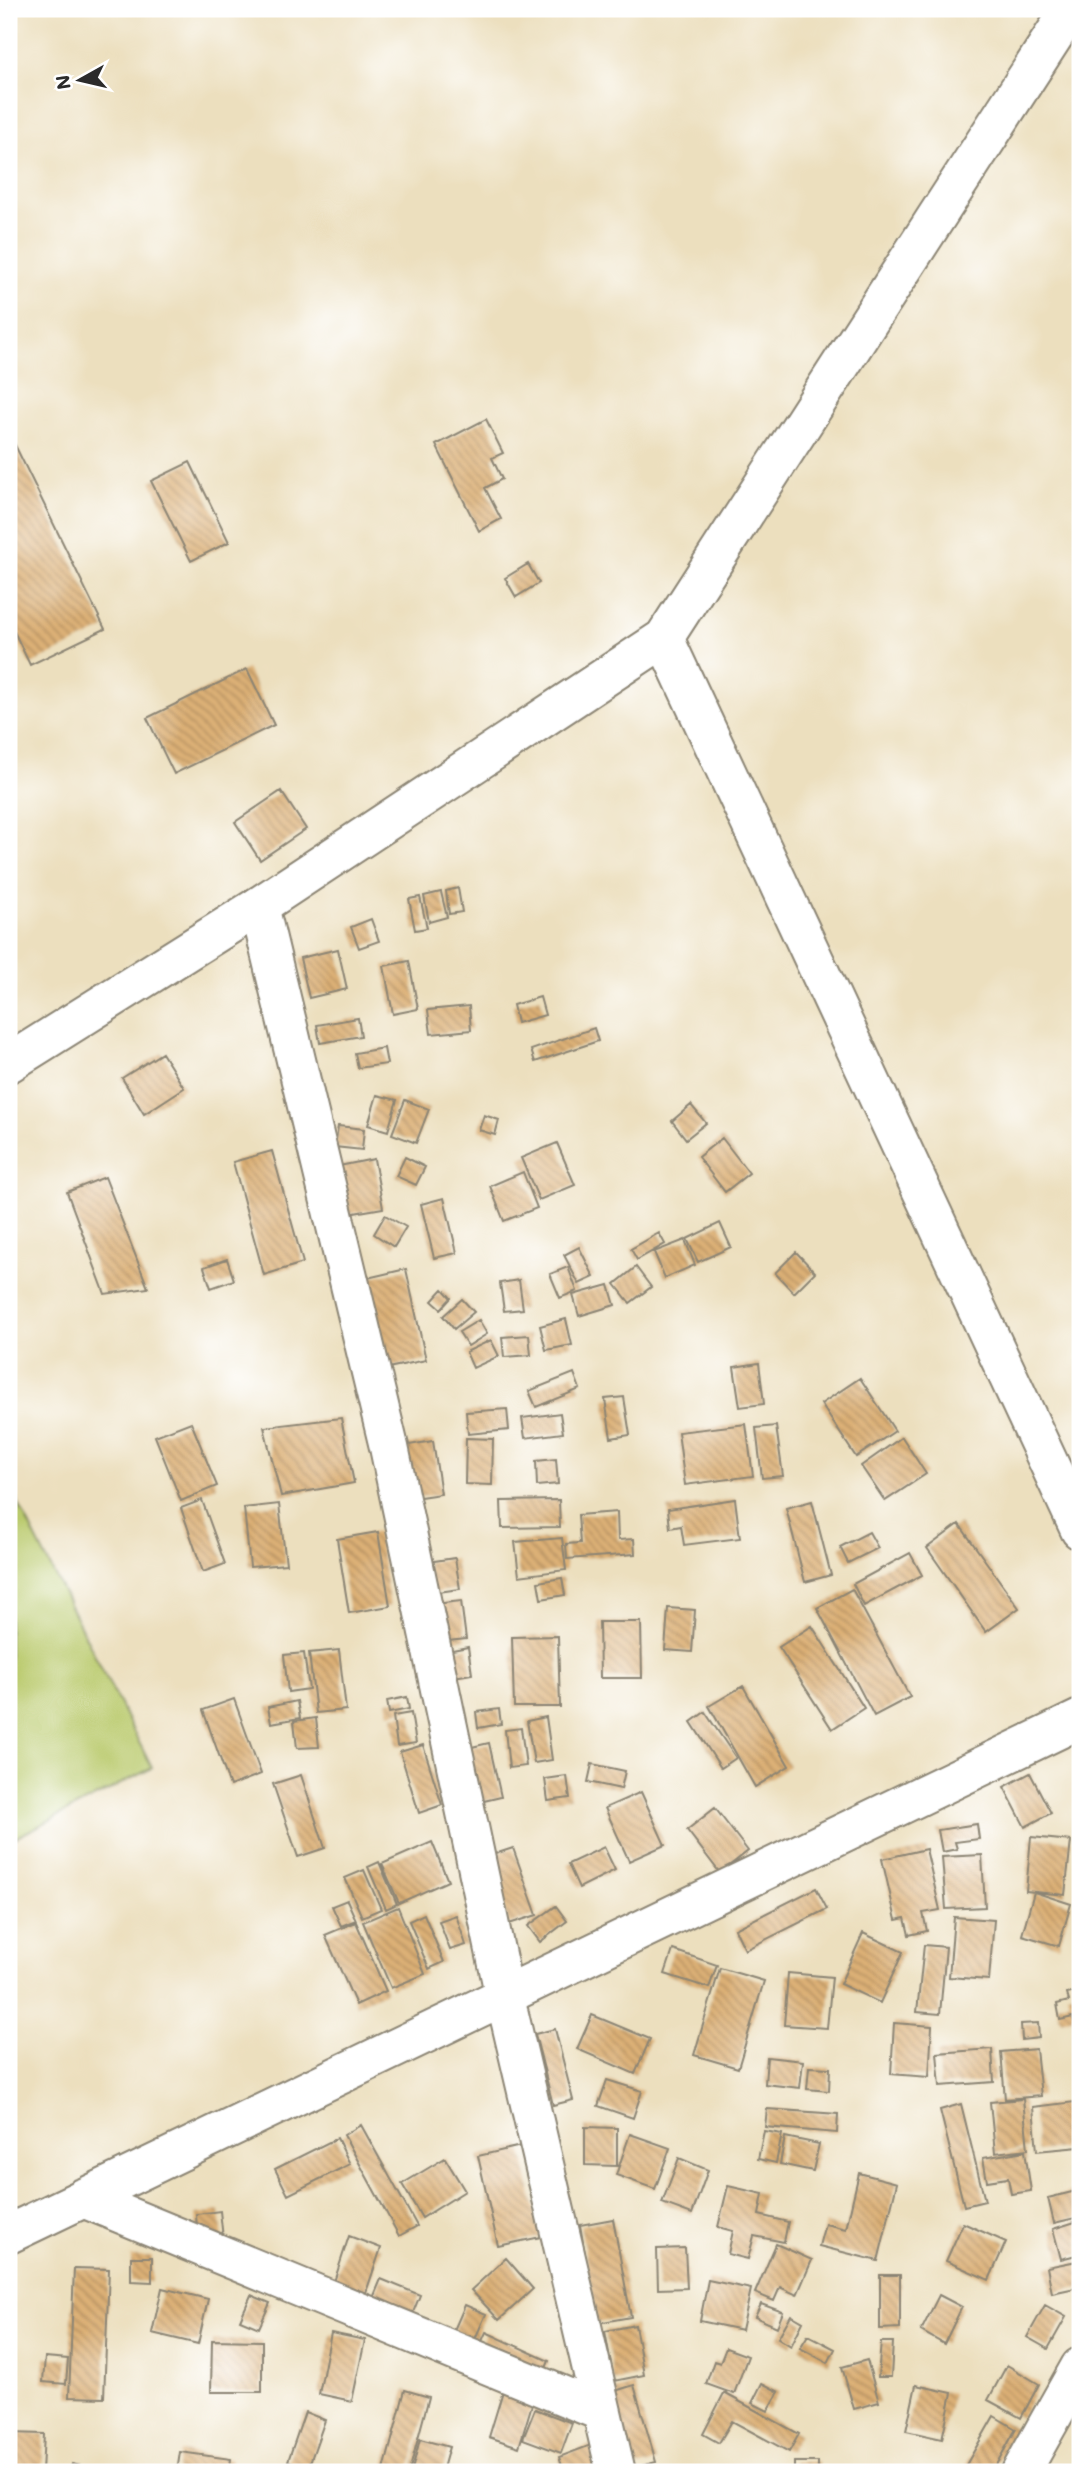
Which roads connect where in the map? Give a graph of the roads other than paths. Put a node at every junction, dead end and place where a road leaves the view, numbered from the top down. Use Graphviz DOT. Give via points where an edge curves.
graph roads {
  1 [pos="1071,9"];
  2 [pos="664,638"];
  3 [pos="259,906"];
  4 [pos="9,1063"];
  5 [pos="1080,1530"];
  6 [pos="1080,1719"];
  7 [pos="504,1993"];
  8 [pos="83,2198"];
  9 [pos="9,2234"];
  10 [pos="1080,2367"];
  11 [pos="600,2411"];
  12 [pos="616,2472"];
  13 [pos="1021,2472"];
  1 -- 2 [label="street"];
  2 -- 3 [label="street"];
  2 -- 5 [label="street"];
  3 -- 4 [label="street"];
  3 -- 7 [label="street" via="389,1447"];
  6 -- 7 [label="street"];
  7 -- 8 [label="street"];
  7 -- 11 [label="street"];
  8 -- 9 [label="street"];
  8 -- 11 [label="street"];
  10 -- 13 [label="street"];
  11 -- 12 [label="street"];
}
